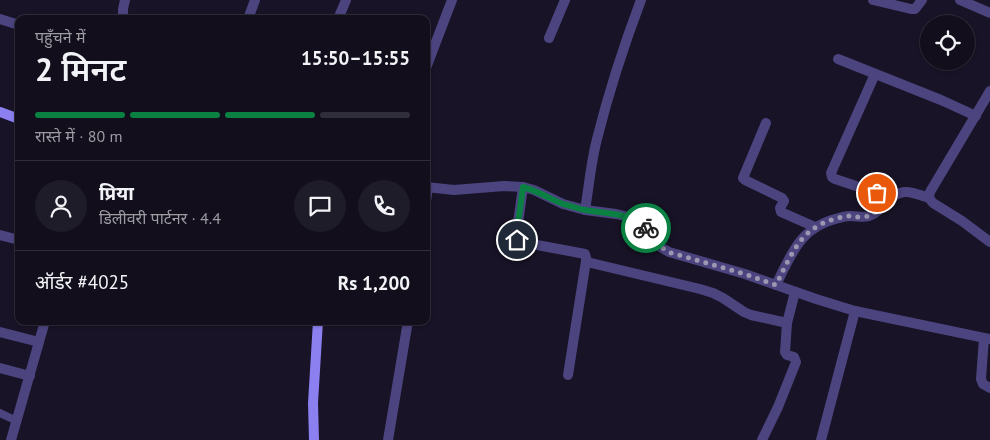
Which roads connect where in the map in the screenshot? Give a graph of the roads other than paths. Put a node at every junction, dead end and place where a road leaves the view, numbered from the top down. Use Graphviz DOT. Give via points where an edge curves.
graph roads {
  1 [pos="125,0"];
  2 [pos="255,0"];
  3 [pos="346,0"];
  4 [pos="452,0"];
  5 [pos="565,0"];
  6 [pos="641,0"];
  7 [pos="873,0"];
  8 [pos="922,0"];
  9 [pos="960,0"];
  10 [pos="990,13"];
  11 [pos="123,15"];
  12 [pos="249,15"];
  13 [pos="340,15"];
  14 [pos="0,18"];
  15 [pos="15,24"];
  16 [pos="549,38"];
  17 [pos="430,58"];
  18 [pos="838,59"];
  19 [pos="875,74"];
  20 [pos="990,91"];
  21 [pos="0,112"];
  22 [pos="976,116"];
  23 [pos="15,117"];
  24 [pos="766,123"];
  25 [pos="430,187"];
  26 [pos="523,187"];
  27 [pos="929,198"];
  28 [pos="886,202"];
  29 [pos="585,210"];
  30 [pos="815,227"];
  31 [pos="0,234"];
  32 [pos="15,239"];
  33 [pos="990,242"];
  34 [pos="586,261"];
  35 [pos="776,285"];
  36 [pos="795,292"];
  37 [pos="855,311"];
  38 [pos="787,323"];
  39 [pos="44,325"];
  40 [pos="318,325"];
  41 [pos="407,325"];
  42 [pos="0,332"];
  43 [pos="987,339"];
  44 [pos="39,342"];
  45 [pos="0,368"];
  46 [pos="568,375"];
  47 [pos="30,376"];
  48 [pos="990,388"];
  49 [pos="0,413"];
  50 [pos="17,420"];
  51 [pos="11,440"];
  52 [pos="314,440"];
  53 [pos="388,440"];
  54 [pos="762,440"];
  55 [pos="821,440"];
  1 -- 11 [label="street"];
  2 -- 12 [label="street"];
  3 -- 13 [label="street"];
  4 -- 17 [label="street"];
  5 -- 16 [label="street"];
  6 -- 29 [label="street" via="608,96"];
  7 -- 8 [label="street" via="911,9 915,9"];
  9 -- 10 [label="street"];
  14 -- 15 [label="street"];
  18 -- 19 [label="street"];
  19 -- 22 [label="street"];
  19 -- 28 [label="street" via="831,173 835,179 877,193"];
  20 -- 22 [label="street"];
  21 -- 23 [label="street"];
  22 -- 27 [label="street"];
  24 -- 30 [label="street" via="743,178 782,198 781,212"];
  25 -- 26 [label="street" via="454,190"];
  26 -- 29 [label="street"];
  26 -- 34 [label="street" via="517,240 585,254"];
  27 -- 28 [label="street" via="909,191 900,192"];
  27 -- 33 [label="street"];
  28 -- 30 [label="street" via="869,216 839,218"];
  29 -- 35 [label="street" via="629,217 649,230 668,252"];
  30 -- 35 [label="street" via="800,240"];
  31 -- 32 [label="street"];
  34 -- 38 [label="street" via="700,290 723,298 751,315"];
  34 -- 46 [label="street"];
  35 -- 36 [label="street"];
  36 -- 37 [label="street"];
  36 -- 38 [label="street"];
  37 -- 43 [label="street"];
  37 -- 55 [label="street"];
  38 -- 54 [label="street" via="785,352 796,362"];
  39 -- 44 [label="street"];
  40 -- 52 [label="street"];
  41 -- 53 [label="street"];
  42 -- 44 [label="street"];
  43 -- 48 [label="street" via="981,379"];
  44 -- 47 [label="street"];
  45 -- 47 [label="street"];
  47 -- 50 [label="street"];
  49 -- 50 [label="lane"];
  50 -- 51 [label="street"];
}
